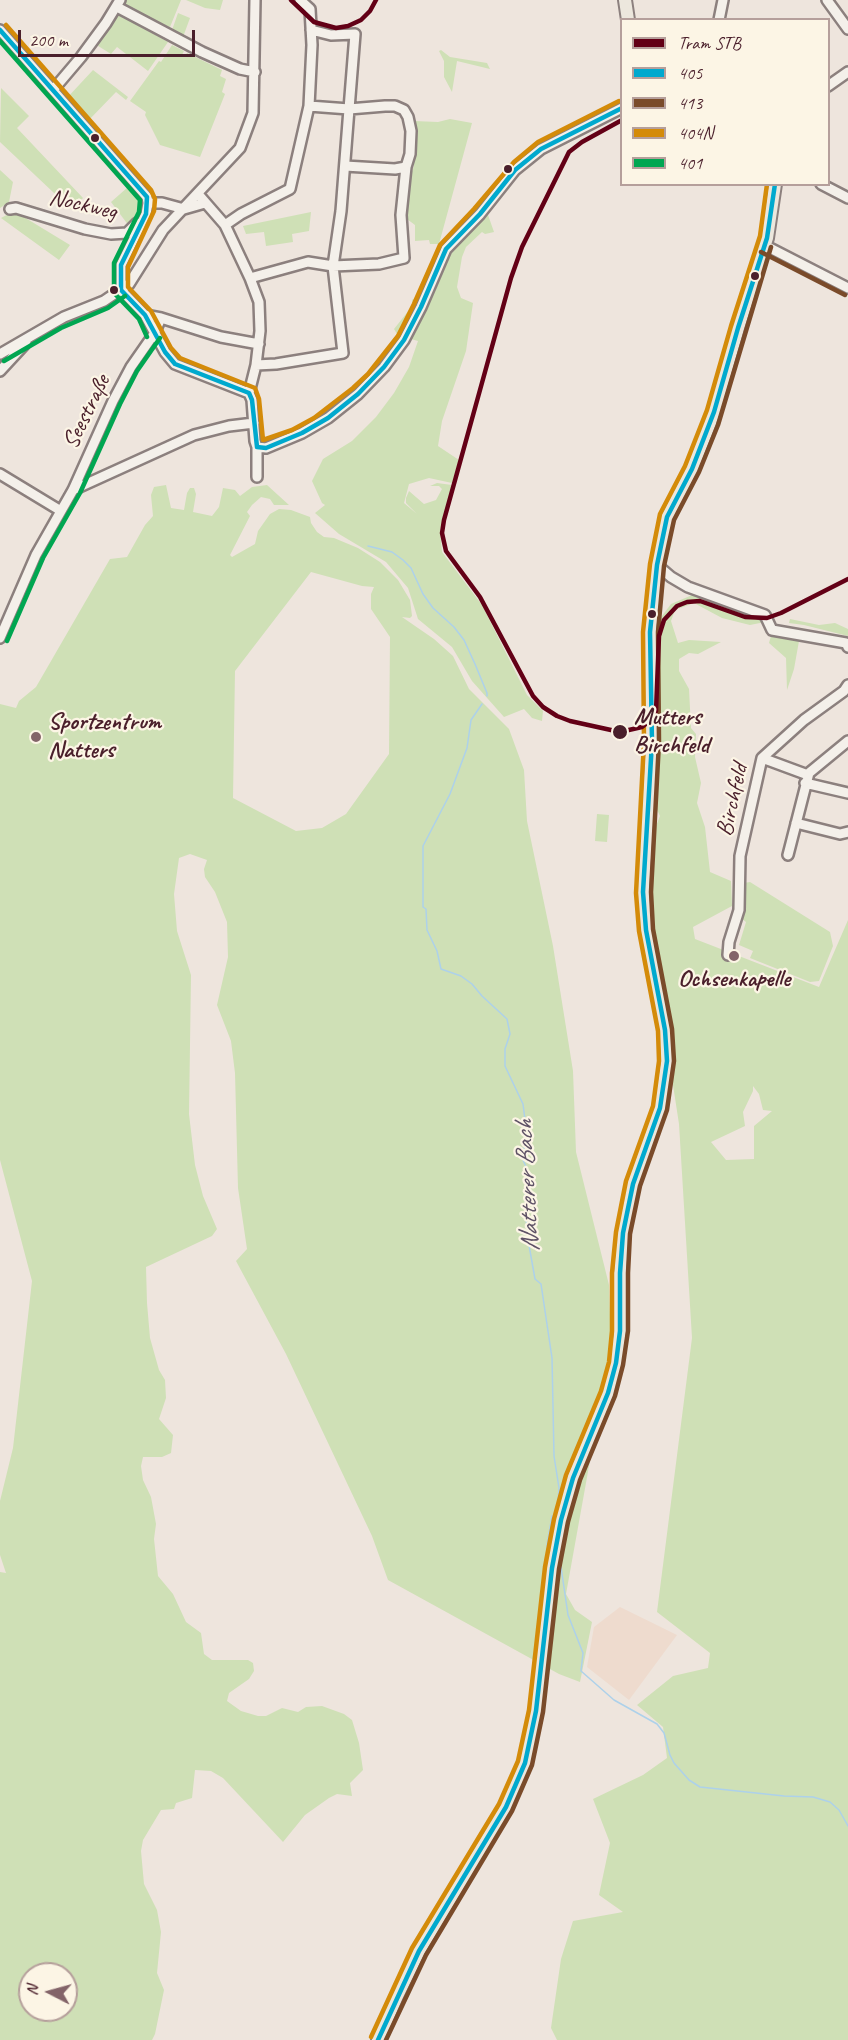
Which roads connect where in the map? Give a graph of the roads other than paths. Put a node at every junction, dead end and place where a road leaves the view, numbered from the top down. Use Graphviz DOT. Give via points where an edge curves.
graph roads {
  1 [pos="255,0"];
  2 [pos="300,0"];
  3 [pos="625,0"];
  4 [pos="723,0"];
  5 [pos="827,0"];
  6 [pos="118,3"];
  7 [pos="313,5"];
  8 [pos="628,18"];
  9 [pos="719,18"];
  10 [pos="848,28"];
  11 [pos="0,30"];
  12 [pos="312,30"];
  13 [pos="255,72"];
  14 [pos="848,72"];
  15 [pos="830,85"];
  16 [pos="53,90"];
  17 [pos="309,106"];
  18 [pos="349,109"];
  19 [pos="620,109"];
  20 [pos="345,166"];
  21 [pos="406,167"];
  22 [pos="775,186"];
  23 [pos="826,186"];
  24 [pos="198,194"];
  25 [pos="848,198"];
  26 [pos="148,203"];
  27 [pos="205,203"];
  28 [pos="10,209"];
  29 [pos="184,209"];
  30 [pos="144,219"];
  31 [pos="225,225"];
  32 [pos="764,245"];
  33 [pos="333,266"];
  34 [pos="250,278"];
  35 [pos="848,288"];
  36 [pos="121,290"];
  37 [pos="145,315"];
  38 [pos="161,318"];
  39 [pos="154,334"];
  40 [pos="27,339"];
  41 [pos="259,344"];
  42 [pos="0,354"];
  43 [pos="256,365"];
  44 [pos="0,370"];
  45 [pos="249,393"];
  46 [pos="254,423"];
  47 [pos="257,447"];
  48 [pos="0,474"];
  49 [pos="257,477"];
  50 [pos="73,490"];
  51 [pos="61,511"];
  52 [pos="657,565"];
  53 [pos="0,638"];
  54 [pos="848,647"];
  55 [pos="847,691"];
  56 [pos="848,741"];
  57 [pos="762,758"];
  58 [pos="806,779"];
  59 [pos="848,793"];
  60 [pos="796,823"];
  61 [pos="848,832"];
  62 [pos="788,855"];
  63 [pos="728,955"];
  64 [pos="378,2040"];
  1 -- 13 [label="street"];
  2 -- 7 [label="street"];
  3 -- 8 [label="main road"];
  4 -- 9 [label="street"];
  5 -- 10 [label="street"];
  6 -- 13 [label="street" via="183,43"];
  6 -- 16 [label="street"];
  7 -- 12 [label="street"];
  11 -- 16 [label="street"];
  12 -- 17 [label="street"];
  12 -- 18 [label="street" via="331,35 355,34"];
  13 -- 24 [label="street" via="253,113 246,137"];
  14 -- 15 [label="street"];
  16 -- 26 [label="street" via="145,194"];
  17 -- 18 [label="street"];
  17 -- 31 [label="street" via="290,189"];
  18 -- 20 [label="street"];
  18 -- 21 [label="street" via="390,106 404,110 411,138"];
  19 -- 47 [label="street" via="541,149 509,178 442,254 412,323 374,379 338,410 302,433 266,448"];
  20 -- 21 [label="street"];
  20 -- 33 [label="street"];
  21 -- 33 [label="street" via="401,216 404,258 379,264"];
  22 -- 32 [label="main road"];
  23 -- 25 [label="street"];
  24 -- 27 [label="street"];
  24 -- 29 [label="street"];
  26 -- 29 [label="street"];
  26 -- 30 [label="street"];
  27 -- 29 [label="street"];
  27 -- 31 [label="street"];
  28 -- 30 [label="street, Nockweg" via="16,207 111,234 127,233"];
  29 -- 36 [label="street" via="163,230 129,284"];
  30 -- 36 [label="street" via="122,265"];
  31 -- 34 [label="street"];
  32 -- 35 [label="street"];
  32 -- 52 [label="main road" via="711,423 667,517"];
  33 -- 34 [label="street" via="308,261"];
  33 -- 43 [label="street" via="343,353"];
  34 -- 41 [label="street" via="260,307"];
  36 -- 37 [label="street"];
  36 -- 40 [label="street"];
  37 -- 38 [label="street"];
  37 -- 39 [label="street"];
  38 -- 39 [label="street, Seestraße"];
  38 -- 41 [label="street"];
  39 -- 45 [label="street" via="168,357 180,366"];
  39 -- 50 [label="street, Seestraße" via="112,401"];
  40 -- 42 [label="street"];
  40 -- 44 [label="street"];
  41 -- 43 [label="street"];
  43 -- 45 [label="street"];
  45 -- 46 [label="street"];
  46 -- 47 [label="street"];
  46 -- 50 [label="street" via="194,435"];
  47 -- 49 [label="street"];
  48 -- 51 [label="street"];
  50 -- 51 [label="street, Seestraße"];
  51 -- 53 [label="street, Seestraße" via="36,555"];
  52 -- 54 [label="street" via="688,587 765,615 772,630 846,643"];
  52 -- 64 [label="main road" via="650,632 652,723 643,904 667,1061 660,1108 633,1184 622,1233 616,1363 561,1520 536,1711 525,1763 506,1807 420,1951"];
  55 -- 57 [label="street, Birchfeld" via="804,720"];
  56 -- 58 [label="street" via="812,769"];
  57 -- 58 [label="street"];
  57 -- 63 [label="street, Birchfeld" via="740,856 739,910"];
  58 -- 59 [label="street"];
  58 -- 60 [label="street"];
  60 -- 61 [label="street" via="840,834"];
  60 -- 62 [label="street"];
}
